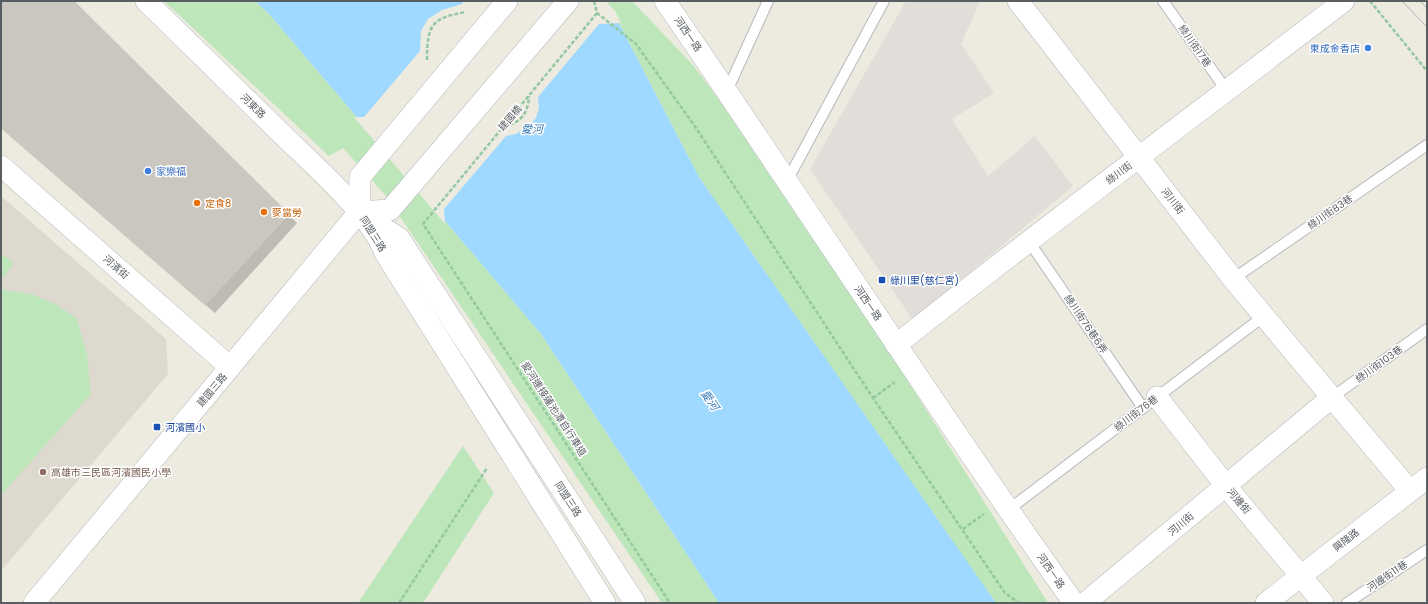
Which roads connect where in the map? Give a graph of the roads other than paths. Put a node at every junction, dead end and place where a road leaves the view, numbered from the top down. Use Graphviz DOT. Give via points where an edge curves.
graph roads {
  1 [pos="146,1"];
  2 [pos="507,1"];
  3 [pos="568,1"];
  4 [pos="665,1"];
  5 [pos="768,1"];
  6 [pos="884,1"];
  7 [pos="1163,1"];
  8 [pos="1344,1"];
  9 [pos="1025,3"];
  10 [pos="727,91"];
  11 [pos="1226,91"];
  12 [pos="1427,146"];
  13 [pos="1139,158"];
  14 [pos="1,166"];
  15 [pos="787,182"];
  16 [pos="359,212"];
  17 [pos="1028,240"];
  18 [pos="1233,279"];
  19 [pos="1264,316"];
  20 [pos="1427,329"];
  21 [pos="896,345"];
  22 [pos="230,367"];
  23 [pos="1331,398"];
  24 [pos="1150,402"];
  25 [pos="1427,478"];
  26 [pos="1226,486"];
  27 [pos="1410,491"];
  28 [pos="1004,505"];
  29 [pos="1427,550"];
  30 [pos="1301,576"];
  31 [pos="34,603"];
  32 [pos="605,603"];
  33 [pos="635,603"];
  34 [pos="1074,603"];
  35 [pos="1085,603"];
  36 [pos="1266,603"];
  37 [pos="1323,603"];
  38 [pos="1347,603"];
  1 -- 16 [label="street, 河東路"];
  2 -- 16 [label="street" via="360,177"];
  3 -- 16 [label="street" via="390,210"];
  4 -- 10 [label="street, 河西一路"];
  5 -- 10 [label="lane"];
  6 -- 15 [label="lane"];
  7 -- 11 [label="lane, 綠川街17巷"];
  8 -- 11 [label="street, 綠川街"];
  9 -- 13 [label="street, 河川街"];
  10 -- 15 [label="street, 河西一路"];
  11 -- 13 [label="street, 綠川街"];
  12 -- 18 [label="lane, 綠川街83巷"];
  13 -- 17 [label="street, 綠川街"];
  13 -- 18 [label="street, 河川街"];
  14 -- 22 [label="street, 河濱街"];
  15 -- 21 [label="street, 河西一路"];
  16 -- 22 [label="street, 建國三路"];
  16 -- 32 [label="street, 同盟三路"];
  16 -- 33 [label="street, 同盟三路" via="399,238"];
  17 -- 21 [label="street, 綠川街"];
  17 -- 24 [label="lane, 綠川街76巷6弄"];
  18 -- 19 [label="street, 河川街"];
  19 -- 23 [label="street, 河川街"];
  19 -- 24 [label="lane, 綠川街76巷"];
  20 -- 23 [label="lane, 綠川街103巷"];
  21 -- 28 [label="street, 河西一路"];
  22 -- 31 [label="street, 建國三路"];
  23 -- 26 [label="street, 河川街"];
  23 -- 27 [label="street, 河川街"];
  24 -- 26 [label="street, 河邊街"];
  24 -- 28 [label="lane, 綠川街76巷"];
  25 -- 27 [label="street, 興隆路"];
  26 -- 30 [label="street, 河邊街"];
  26 -- 35 [label="street, 河川街"];
  27 -- 30 [label="street, 興隆路"];
  28 -- 34 [label="street, 河西一路"];
  29 -- 38 [label="lane, 河邊街11巷"];
  30 -- 36 [label="street, 興隆路"];
  30 -- 37 [label="street, 河邊街"];
}
